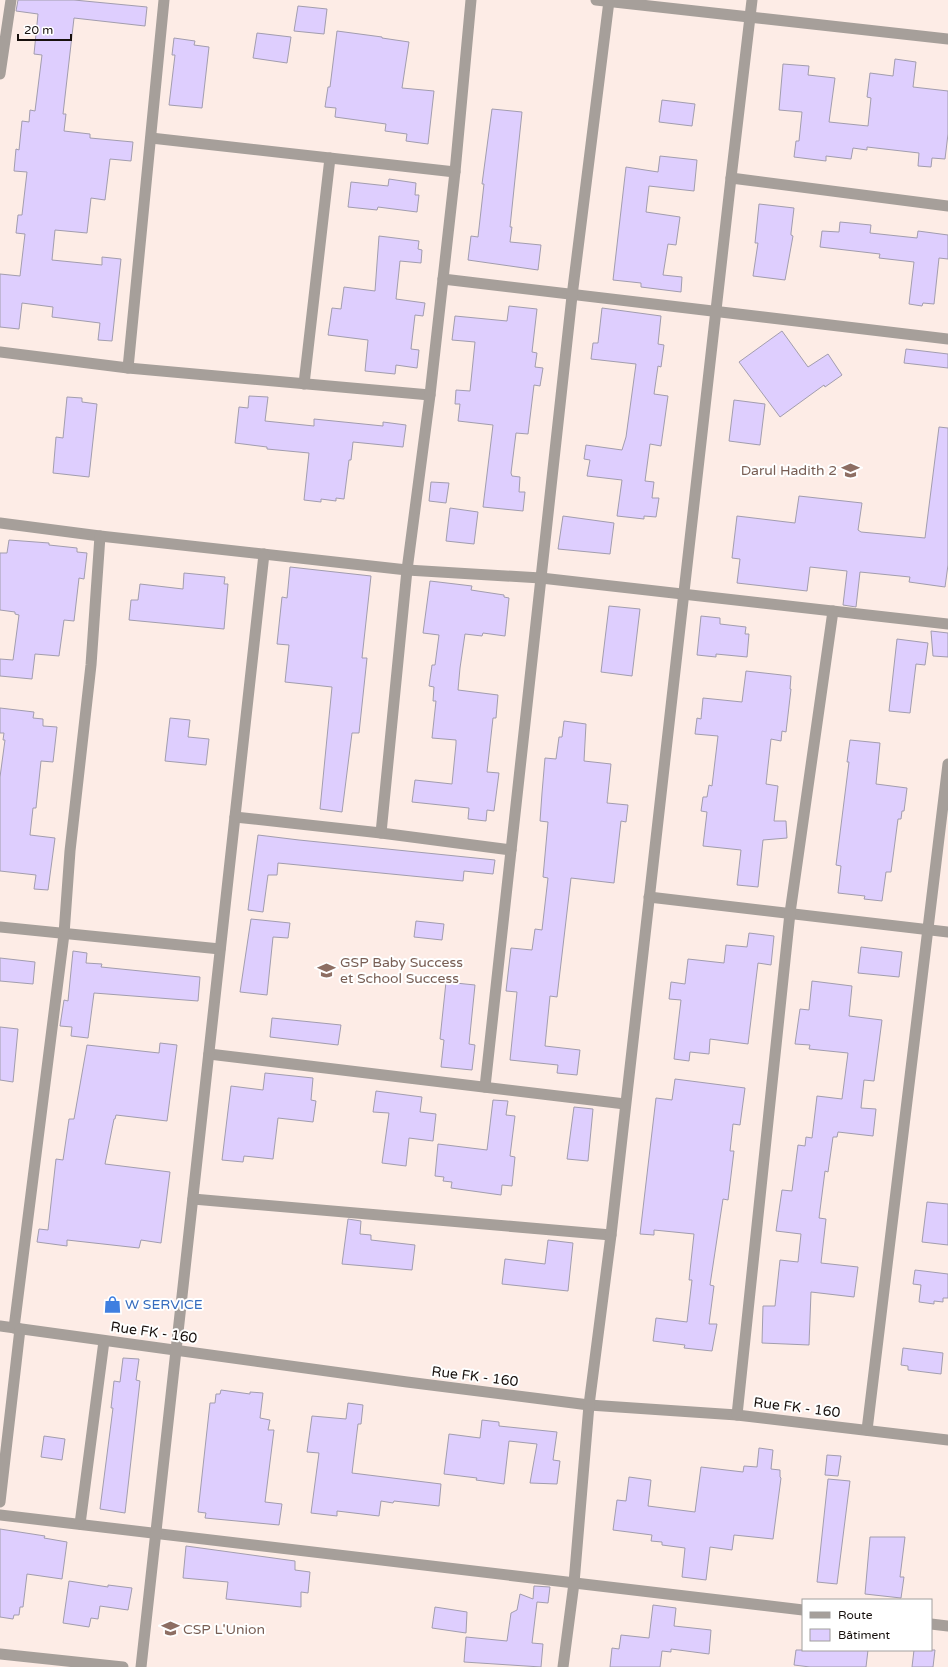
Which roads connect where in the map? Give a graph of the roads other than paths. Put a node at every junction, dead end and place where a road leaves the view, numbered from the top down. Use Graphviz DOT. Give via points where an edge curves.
graph roads {
  1 [pos="10,0"];
  2 [pos="164,0"];
  3 [pos="471,0"];
  4 [pos="596,0"];
  5 [pos="752,0"];
  6 [pos="609,1"];
  7 [pos="750,17"];
  8 [pos="948,39"];
  9 [pos="1,57"];
  10 [pos="0,74"];
  11 [pos="150,138"];
  12 [pos="330,158"];
  13 [pos="455,172"];
  14 [pos="731,178"];
  15 [pos="948,206"];
  16 [pos="443,279"];
  17 [pos="572,296"];
  18 [pos="716,312"];
  19 [pos="948,339"];
  20 [pos="0,352"];
  21 [pos="128,368"];
  22 [pos="304,384"];
  23 [pos="430,396"];
  24 [pos="0,523"];
  25 [pos="100,536"];
  26 [pos="264,554"];
  27 [pos="407,570"];
  28 [pos="541,578"];
  29 [pos="683,594"];
  30 [pos="833,611"];
  31 [pos="948,624"];
  32 [pos="948,764"];
  33 [pos="235,817"];
  34 [pos="382,833"];
  35 [pos="511,850"];
  36 [pos="649,897"];
  37 [pos="790,913"];
  38 [pos="0,927"];
  39 [pos="928,929"];
  40 [pos="948,932"];
  41 [pos="64,934"];
  42 [pos="220,949"];
  43 [pos="209,1054"];
  44 [pos="485,1087"];
  45 [pos="625,1104"];
  46 [pos="193,1199"];
  47 [pos="611,1235"];
  48 [pos="0,1326"];
  49 [pos="17,1328"];
  50 [pos="104,1340"];
  51 [pos="176,1351"];
  52 [pos="589,1405"];
  53 [pos="737,1415"];
  54 [pos="867,1430"];
  55 [pos="948,1440"];
  56 [pos="0,1502"];
  57 [pos="0,1515"];
  58 [pos="80,1524"];
  59 [pos="156,1533"];
  60 [pos="574,1583"];
  61 [pos="802,1610"];
  62 [pos="932,1624"];
  63 [pos="948,1626"];
  64 [pos="0,1654"];
  65 [pos="123,1667"];
  66 [pos="141,1667"];
  67 [pos="563,1667"];
  1 -- 9 [label="street"];
  2 -- 11 [label="street"];
  3 -- 13 [label="street"];
  4 -- 6 [label="street"];
  5 -- 7 [label="street"];
  6 -- 7 [label="street"];
  6 -- 17 [label="street"];
  7 -- 8 [label="street"];
  7 -- 14 [label="street"];
  9 -- 10 [label="street"];
  11 -- 12 [label="street"];
  11 -- 21 [label="street"];
  12 -- 13 [label="street"];
  12 -- 22 [label="street"];
  13 -- 16 [label="street"];
  14 -- 15 [label="street"];
  14 -- 18 [label="street"];
  16 -- 17 [label="street"];
  16 -- 23 [label="street"];
  17 -- 18 [label="street"];
  17 -- 28 [label="street"];
  18 -- 19 [label="street"];
  18 -- 29 [label="street"];
  20 -- 21 [label="street"];
  21 -- 22 [label="street"];
  22 -- 23 [label="street"];
  23 -- 27 [label="street"];
  24 -- 25 [label="street"];
  25 -- 26 [label="street"];
  25 -- 41 [label="street"];
  26 -- 27 [label="street"];
  26 -- 33 [label="street"];
  27 -- 28 [label="street"];
  27 -- 34 [label="street"];
  28 -- 29 [label="street"];
  28 -- 35 [label="street"];
  29 -- 30 [label="street"];
  29 -- 36 [label="street"];
  30 -- 31 [label="street"];
  30 -- 37 [label="street"];
  32 -- 39 [label="street"];
  33 -- 34 [label="street"];
  33 -- 42 [label="street"];
  34 -- 35 [label="street"];
  35 -- 44 [label="street"];
  36 -- 37 [label="street"];
  36 -- 45 [label="street"];
  37 -- 39 [label="street"];
  37 -- 53 [label="street"];
  38 -- 41 [label="street"];
  39 -- 40 [label="street"];
  39 -- 54 [label="street"];
  41 -- 42 [label="street"];
  41 -- 49 [label="street"];
  42 -- 43 [label="street"];
  43 -- 44 [label="street"];
  43 -- 46 [label="street"];
  44 -- 45 [label="street"];
  45 -- 47 [label="street"];
  46 -- 47 [label="street"];
  46 -- 51 [label="street"];
  47 -- 52 [label="street"];
  48 -- 49 [label="street, Rue FK - 160"];
  49 -- 50 [label="street, Rue FK - 160"];
  49 -- 56 [label="street"];
  50 -- 51 [label="street, Rue FK - 160"];
  50 -- 58 [label="street"];
  51 -- 52 [label="street, Rue FK - 160"];
  51 -- 59 [label="street"];
  52 -- 53 [label="street, Rue FK - 160"];
  52 -- 60 [label="street"];
  53 -- 54 [label="street, Rue FK - 160"];
  54 -- 55 [label="street, Rue FK - 160"];
  57 -- 58 [label="street"];
  58 -- 59 [label="street"];
  59 -- 60 [label="street"];
  59 -- 66 [label="street"];
  60 -- 61 [label="street"];
  60 -- 67 [label="street"];
  62 -- 63 [label="street"];
  64 -- 65 [label="street"];
}
